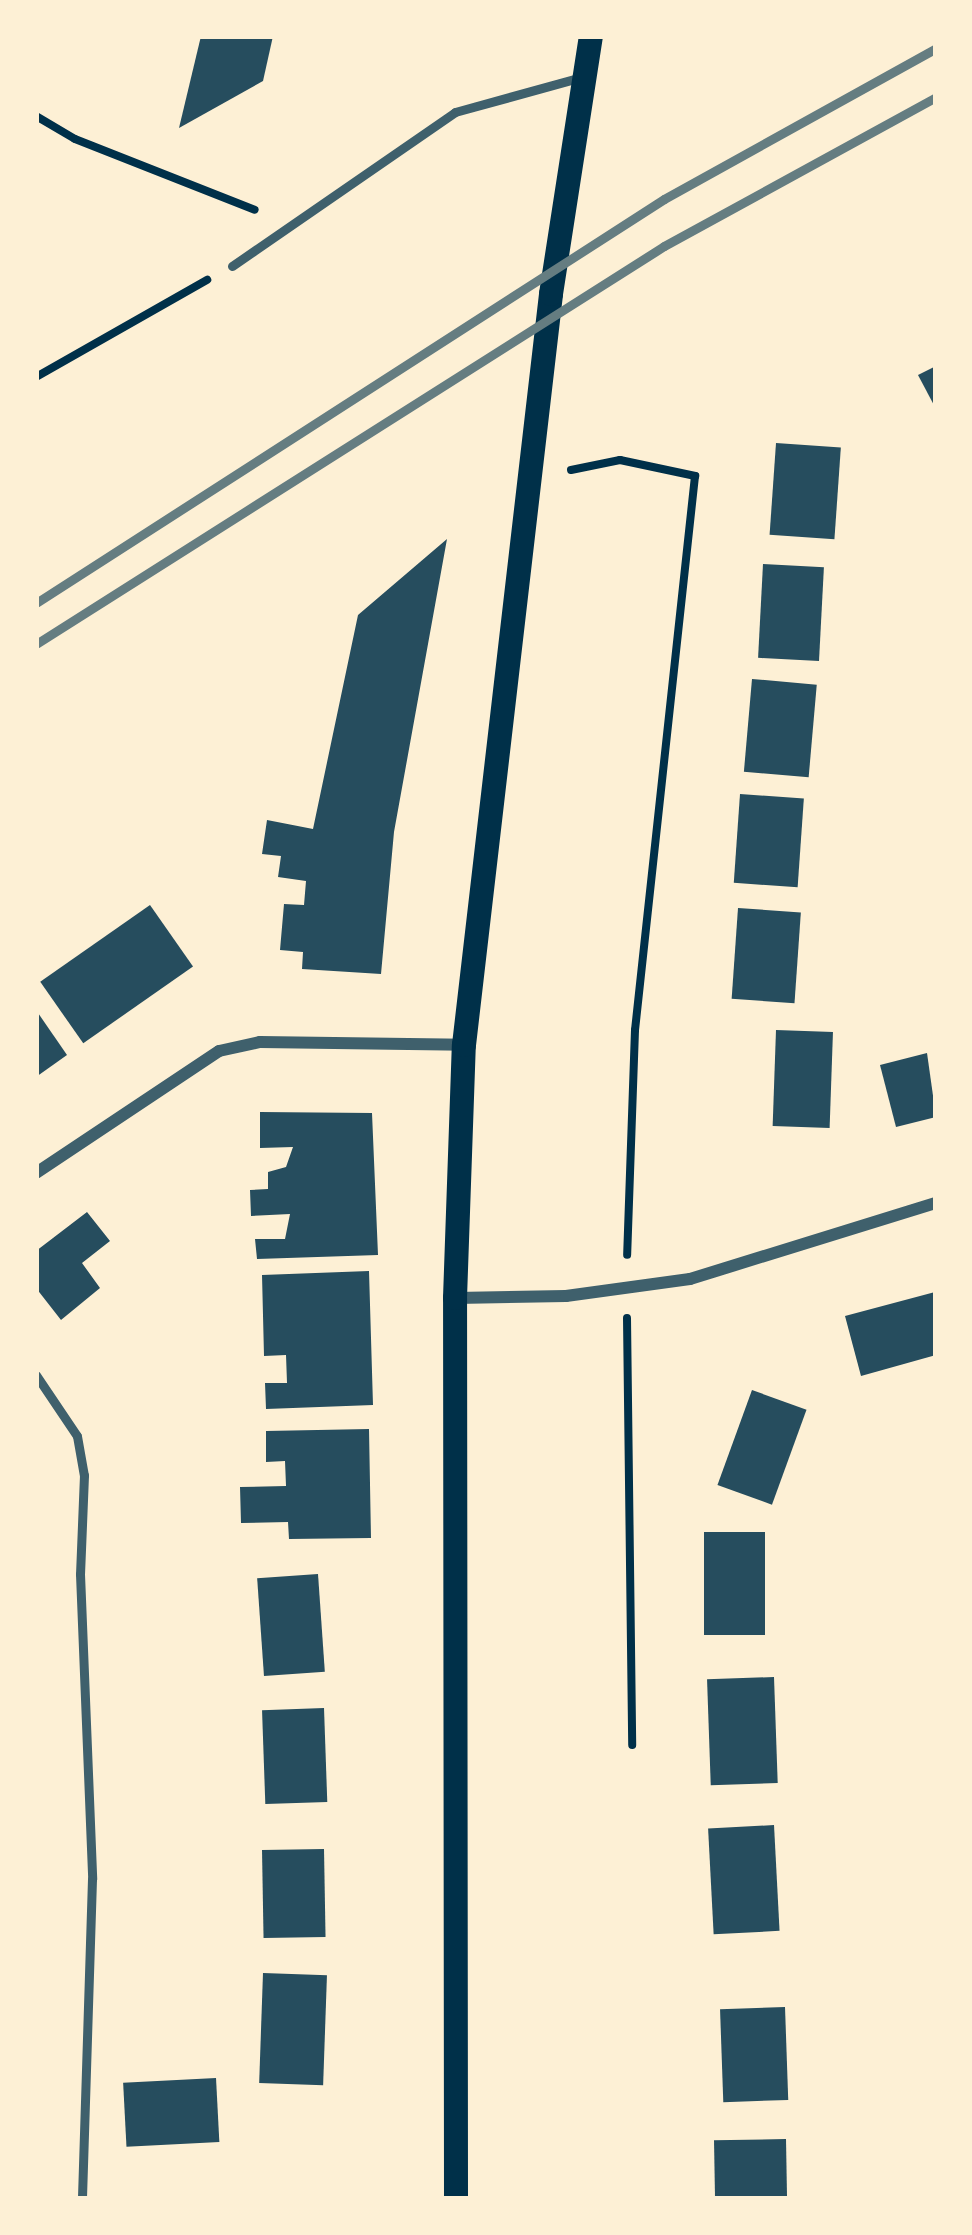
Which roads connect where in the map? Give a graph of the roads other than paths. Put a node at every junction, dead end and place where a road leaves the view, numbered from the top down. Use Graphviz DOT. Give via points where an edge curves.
graph roads {
  1 [pos="591,36"];
  2 [pos="584,76"];
  3 [pos="232,266"];
  4 [pos="464,1045"];
  5 [pos="36,1173"];
  6 [pos="936,1203"];
  7 [pos="455,1298"];
  8 [pos="36,1375"];
  9 [pos="82,2199"];
  10 [pos="456,2199"];
  1 -- 2 [label="main road"];
  2 -- 3 [label="lane" via="455,112"];
  2 -- 4 [label="main road" via="528,478"];
  4 -- 5 [label="street" via="260,1042 219,1051"];
  4 -- 7 [label="main road"];
  6 -- 7 [label="street" via="691,1279 626,1291"];
  7 -- 10 [label="main road"];
  8 -- 9 [label="lane" via="77,1436 84,1475 92,1880"];
}
